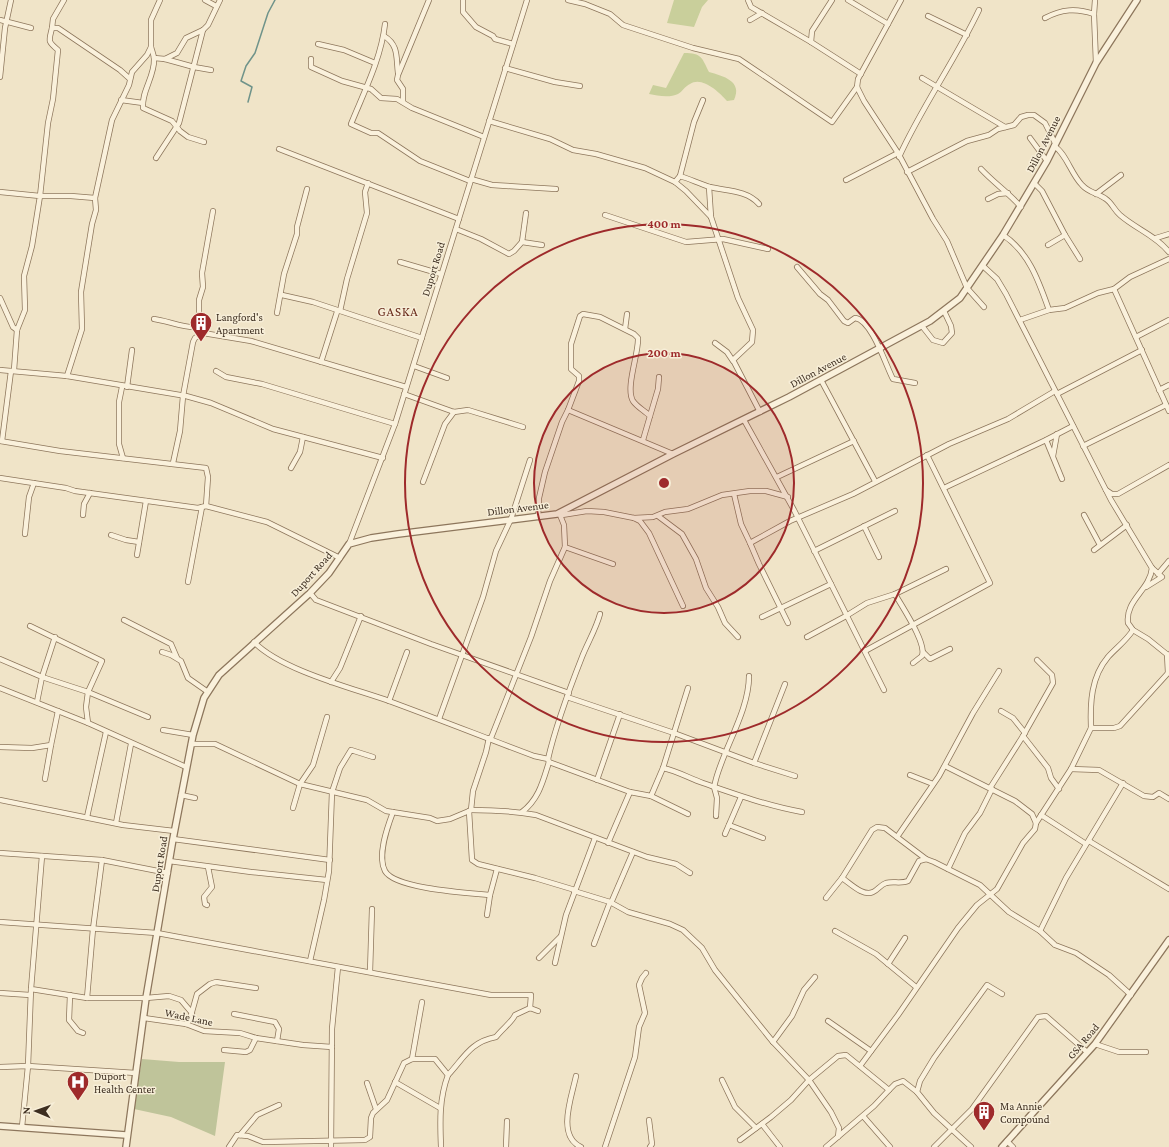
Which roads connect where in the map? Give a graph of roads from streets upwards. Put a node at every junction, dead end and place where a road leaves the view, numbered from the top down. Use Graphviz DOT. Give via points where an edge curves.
graph roads {
  1 [pos="11,0"];
  2 [pos="64,0"];
  3 [pos="160,0"];
  4 [pos="205,0"];
  5 [pos="220,0"];
  6 [pos="429,0"];
  7 [pos="464,0"];
  8 [pos="528,0"];
  9 [pos="568,0"];
  10 [pos="591,0"];
  11 [pos="748,0"];
  12 [pos="832,0"];
  13 [pos="848,0"];
  14 [pos="902,0"];
  15 [pos="1095,0"];
  16 [pos="1137,0"];
  17 [pos="585,4"];
  18 [pos="216,6"];
  19 [pos="979,10"];
  20 [pos="762,13"];
  21 [pos="1094,14"];
  22 [pos="928,16"];
  23 [pos="1045,18"];
  24 [pos="0,20"];
  25 [pos="750,20"];
  26 [pos="7,23"];
  27 [pos="385,24"];
  28 [pos="888,24"];
  29 [pos="31,28"];
  30 [pos="52,28"];
  31 [pos="203,30"];
  32 [pos="967,35"];
  33 [pos="384,36"];
  34 [pos="812,42"];
  35 [pos="318,44"];
  36 [pos="513,44"];
  37 [pos="151,47"];
  38 [pos="407,55"];
  39 [pos="1,56"];
  40 [pos="398,56"];
  41 [pos="154,58"];
  42 [pos="165,59"];
  43 [pos="311,59"];
  44 [pos="375,63"];
  45 [pos="1096,63"];
  46 [pos="194,68"];
  47 [pos="505,68"];
  48 [pos="211,70"];
  49 [pos="861,74"];
  50 [pos="398,75"];
  51 [pos="0,77"];
  52 [pos="922,78"];
  53 [pos="130,79"];
  54 [pos="580,86"];
  55 [pos="938,87"];
  56 [pos="367,88"];
  57 [pos="857,88"];
  58 [pos="121,100"];
  59 [pos="703,100"];
  60 [pos="403,102"];
  61 [pos="143,103"];
  62 [pos="489,121"];
  63 [pos="177,127"];
  64 [pos="1004,127"];
  65 [pos="484,137"];
  66 [pos="1030,138"];
  67 [pos="204,142"];
  68 [pos="1054,144"];
  69 [pos="279,149"];
  70 [pos="899,155"];
  71 [pos="156,158"];
  72 [pos="1047,161"];
  73 [pos="981,169"];
  74 [pos="907,172"];
  75 [pos="1121,174"];
  76 [pos="680,176"];
  77 [pos="471,180"];
  78 [pos="846,180"];
  79 [pos="675,182"];
  80 [pos="368,183"];
  81 [pos="1034,183"];
  82 [pos="709,186"];
  83 [pos="307,189"];
  84 [pos="556,189"];
  85 [pos="0,192"];
  86 [pos="1010,193"];
  87 [pos="1096,194"];
  88 [pos="40,196"];
  89 [pos="95,198"];
  90 [pos="988,199"];
  91 [pos="759,204"];
  92 [pos="1021,207"];
  93 [pos="213,211"];
  94 [pos="526,213"];
  95 [pos="605,215"];
  96 [pos="711,217"];
  97 [pos="458,219"];
  98 [pos="456,229"];
  99 [pos="1169,234"];
  100 [pos="1004,235"];
  101 [pos="1065,235"];
  102 [pos="717,238"];
  103 [pos="1156,238"];
  104 [pos="522,242"];
  105 [pos="542,245"];
  106 [pos="1048,246"];
  107 [pos="768,249"];
  108 [pos="1169,252"];
  109 [pos="1080,259"];
  110 [pos="1169,259"];
  111 [pos="400,262"];
  112 [pos="983,266"];
  113 [pos="797,267"];
  114 [pos="442,274"];
  115 [pos="967,288"];
  116 [pos="1114,289"];
  117 [pos="282,294"];
  118 [pos="0,298"];
  119 [pos="984,307"];
  120 [pos="1049,310"];
  121 [pos="944,311"];
  122 [pos="339,312"];
  123 [pos="277,313"];
  124 [pos="626,314"];
  125 [pos="154,319"];
  126 [pos="1020,320"];
  127 [pos="1169,320"];
  128 [pos="922,326"];
  129 [pos="195,327"];
  130 [pos="17,330"];
  131 [pos="625,330"];
  132 [pos="203,333"];
  133 [pos="1136,337"];
  134 [pos="422,338"];
  135 [pos="715,343"];
  136 [pos="880,348"];
  137 [pos="132,350"];
  138 [pos="1142,350"];
  139 [pos="321,362"];
  140 [pos="734,363"];
  141 [pos="414,366"];
  142 [pos="0,370"];
  143 [pos="13,371"];
  144 [pos="216,371"];
  145 [pos="66,376"];
  146 [pos="659,377"];
  147 [pos="447,378"];
  148 [pos="821,380"];
  149 [pos="916,383"];
  150 [pos="1169,385"];
  151 [pos="124,387"];
  152 [pos="406,387"];
  153 [pos="1159,390"];
  154 [pos="1056,392"];
  155 [pos="404,394"];
  156 [pos="183,396"];
  157 [pos="1166,405"];
  158 [pos="568,410"];
  159 [pos="1169,411"];
  160 [pos="454,412"];
  161 [pos="760,412"];
  162 [pos="650,416"];
  163 [pos="744,420"];
  164 [pos="395,424"];
  165 [pos="1073,426"];
  166 [pos="523,427"];
  167 [pos="1057,434"];
  168 [pos="303,437"];
  169 [pos="643,440"];
  170 [pos="1046,440"];
  171 [pos="1,441"];
  172 [pos="854,441"];
  173 [pos="1083,446"];
  174 [pos="673,454"];
  175 [pos="927,455"];
  176 [pos="1053,457"];
  177 [pos="123,458"];
  178 [pos="383,458"];
  179 [pos="530,460"];
  180 [pos="173,463"];
  181 [pos="1169,465"];
  182 [pos="291,468"];
  183 [pos="777,477"];
  184 [pos="0,478"];
  185 [pos="1062,479"];
  186 [pos="875,481"];
  187 [pos="423,482"];
  188 [pos="34,483"];
  189 [pos="944,488"];
  190 [pos="1105,488"];
  191 [pos="90,493"];
  192 [pos="734,494"];
  193 [pos="788,497"];
  194 [pos="146,501"];
  195 [pos="204,507"];
  196 [pos="895,512"];
  197 [pos="559,514"];
  198 [pos="82,515"];
  199 [pos="1084,515"];
  200 [pos="658,516"];
  201 [pos="538,517"];
  202 [pos="798,517"];
  203 [pos="634,518"];
  204 [pos="511,519"];
  205 [pos="1127,525"];
  206 [pos="864,526"];
  207 [pos="25,534"];
  208 [pos="111,535"];
  209 [pos="139,542"];
  210 [pos="750,543"];
  211 [pos="349,544"];
  212 [pos="1100,545"];
  213 [pos="565,547"];
  214 [pos="1094,550"];
  215 [pos="814,551"];
  216 [pos="137,555"];
  217 [pos="879,557"];
  218 [pos="340,558"];
  219 [pos="1169,561"];
  220 [pos="613,564"];
  221 [pos="1152,568"];
  222 [pos="946,569"];
  223 [pos="1158,574"];
  224 [pos="188,582"];
  225 [pos="831,584"];
  226 [pos="1146,587"];
  227 [pos="310,593"];
  228 [pos="895,594"];
  229 [pos="683,606"];
  230 [pos="781,609"];
  231 [pos="600,614"];
  232 [pos="360,616"];
  233 [pos="846,616"];
  234 [pos="762,617"];
  235 [pos="124,620"];
  236 [pos="788,623"];
  237 [pos="912,625"];
  238 [pos="30,626"];
  239 [pos="1133,630"];
  240 [pos="55,637"];
  241 [pos="738,637"];
  242 [pos="807,637"];
  243 [pos="254,642"];
  244 [pos="950,649"];
  245 [pos="865,651"];
  246 [pos="162,652"];
  247 [pos="407,652"];
  248 [pos="923,652"];
  249 [pos="462,655"];
  250 [pos="1168,655"];
  251 [pos="177,658"];
  252 [pos="0,659"];
  253 [pos="1037,660"];
  254 [pos="913,663"];
  255 [pos="999,671"];
  256 [pos="1169,672"];
  257 [pos="516,675"];
  258 [pos="749,676"];
  259 [pos="42,677"];
  260 [pos="331,682"];
  261 [pos="786,684"];
  262 [pos="0,688"];
  263 [pos="688,688"];
  264 [pos="884,690"];
  265 [pos="88,692"];
  266 [pos="208,692"];
  267 [pos="568,695"];
  268 [pos="389,701"];
  269 [pos="37,702"];
  270 [pos="58,711"];
  271 [pos="1001,711"];
  272 [pos="620,714"];
  273 [pos="148,717"];
  274 [pos="327,717"];
  275 [pos="439,719"];
  276 [pos="88,723"];
  277 [pos="1090,728"];
  278 [pos="163,730"];
  279 [pos="106,732"];
  280 [pos="674,732"];
  281 [pos="193,735"];
  282 [pos="1024,735"];
  283 [pos="490,738"];
  284 [pos="131,744"];
  285 [pos="191,744"];
  286 [pos="51,745"];
  287 [pos="0,746"];
  288 [pos="726,751"];
  289 [pos="373,757"];
  290 [pos="549,760"];
  291 [pos="754,763"];
  292 [pos="945,766"];
  293 [pos="186,767"];
  294 [pos="663,768"];
  295 [pos="1071,769"];
  296 [pos="910,775"];
  297 [pos="794,776"];
  298 [pos="45,779"];
  299 [pos="597,780"];
  300 [pos="1123,782"];
  301 [pos="300,784"];
  302 [pos="933,784"];
  303 [pos="714,786"];
  304 [pos="991,789"];
  305 [pos="1059,789"];
  306 [pos="332,792"];
  307 [pos="630,792"];
  308 [pos="181,794"];
  309 [pos="651,796"];
  310 [pos="741,797"];
  311 [pos="195,798"];
  312 [pos="1169,799"];
  313 [pos="0,800"];
  314 [pos="293,808"];
  315 [pos="470,811"];
  316 [pos="393,812"];
  317 [pos="522,812"];
  318 [pos="802,812"];
  319 [pos="688,814"];
  320 [pos="1041,815"];
  321 [pos="716,816"];
  322 [pos="87,817"];
  323 [pos="116,823"];
  324 [pos="1036,823"];
  325 [pos="729,825"];
  326 [pos="174,831"];
  327 [pos="725,834"];
  328 [pos="897,837"];
  329 [pos="595,838"];
  330 [pos="763,838"];
  331 [pos="173,839"];
  332 [pos="608,843"];
  333 [pos="1088,843"];
  334 [pos="633,852"];
  335 [pos="0,853"];
  336 [pos="42,856"];
  337 [pos="926,859"];
  338 [pos="102,860"];
  339 [pos="330,860"];
  340 [pos="169,861"];
  341 [pos="208,867"];
  342 [pos="497,869"];
  343 [pos="948,869"];
  344 [pos="168,873"];
  345 [pos="690,873"];
  346 [pos="842,878"];
  347 [pos="327,880"];
  348 [pos="1169,889"];
  349 [pos="575,891"];
  350 [pos="490,895"];
  351 [pos="989,895"];
  352 [pos="826,898"];
  353 [pos="611,903"];
  354 [pos="207,905"];
  355 [pos="372,909"];
  356 [pos="487,915"];
  357 [pos="0,922"];
  358 [pos="36,925"];
  359 [pos="93,929"];
  360 [pos="835,931"];
  361 [pos="1040,932"];
  362 [pos="157,933"];
  363 [pos="562,936"];
  364 [pos="906,938"];
  365 [pos="1169,940"];
  366 [pos="594,944"];
  367 [pos="539,958"];
  368 [pos="310,961"];
  369 [pos="555,963"];
  370 [pos="888,964"];
  371 [pos="338,967"];
  372 [pos="370,972"];
  373 [pos="646,973"];
  374 [pos="815,977"];
  375 [pos="916,987"];
  376 [pos="256,988"];
  377 [pos="31,989"];
  378 [pos="0,993"];
  379 [pos="1002,994"];
  380 [pos="1131,994"];
  381 [pos="30,995"];
  382 [pos="70,995"];
  383 [pos="87,998"];
  384 [pos="146,998"];
  385 [pos="422,1002"];
  386 [pos="530,1008"];
  387 [pos="538,1011"];
  388 [pos="192,1013"];
  389 [pos="234,1014"];
  390 [pos="144,1018"];
  391 [pos="828,1022"];
  392 [pos="186,1024"];
  393 [pos="83,1033"];
  394 [pos="256,1038"];
  395 [pos="277,1041"];
  396 [pos="773,1042"];
  397 [pos="1095,1044"];
  398 [pos="332,1047"];
  399 [pos="224,1050"];
  400 [pos="871,1051"];
  401 [pos="1087,1052"];
  402 [pos="1146,1052"];
  403 [pos="412,1059"];
  404 [pos="28,1066"];
  405 [pos="860,1066"];
  406 [pos="0,1067"];
  407 [pos="136,1073"];
  408 [pos="448,1075"];
  409 [pos="576,1076"];
  410 [pos="722,1080"];
  411 [pos="809,1080"];
  412 [pos="395,1082"];
  413 [pos="367,1083"];
  414 [pos="889,1090"];
  415 [pos="917,1092"];
  416 [pos="279,1105"];
  417 [pos="440,1108"];
  418 [pos="376,1109"];
  419 [pos="863,1116"];
  420 [pos="649,1120"];
  421 [pos="507,1121"];
  422 [pos="762,1124"];
  423 [pos="0,1126"];
  424 [pos="22,1127"];
  425 [pos="756,1128"];
  426 [pos="839,1128"];
  427 [pos="952,1130"];
  428 [pos="844,1132"];
  429 [pos="126,1135"];
  430 [pos="240,1135"];
  431 [pos="838,1137"];
  432 [pos="740,1140"];
  433 [pos="1007,1141"];
  434 [pos="263,1144"];
  435 [pos="331,1144"];
  436 [pos="126,1147"];
  437 [pos="229,1147"];
  438 [pos="441,1147"];
  439 [pos="506,1147"];
  440 [pos="581,1147"];
  441 [pos="605,1147"];
  442 [pos="650,1147"];
  443 [pos="780,1147"];
  444 [pos="826,1147"];
  445 [pos="890,1147"];
  446 [pos="934,1147"];
  447 [pos="971,1147"];
  448 [pos="1002,1147"];
  449 [pos="1013,1147"];
  1 -- 26 [label="street"];
  2 -- 30 [label="street" via="53,19"];
  3 -- 37 [label="street" via="151,20"];
  4 -- 18 [label="street"];
  5 -- 18 [label="street"];
  6 -- 38 [label="street"];
  7 -- 36 [label="street" via="463,12 476,28 495,39"];
  8 -- 36 [label="street, Duport Road"];
  9 -- 17 [label="street"];
  10 -- 17 [label="street"];
  11 -- 20 [label="street" via="750,7"];
  12 -- 34 [label="street" via="812,30"];
  13 -- 28 [label="street"];
  14 -- 28 [label="street"];
  15 -- 21 [label="street"];
  16 -- 45 [label="street, Dillon Avenue"];
  17 -- 57 [label="street" via="610,14 624,25 739,60 832,122"];
  18 -- 31 [label="street" via="208,26"];
  19 -- 32 [label="street"];
  20 -- 25 [label="street"];
  20 -- 34 [label="street"];
  21 -- 23 [label="street" via="1062,10"];
  21 -- 45 [label="street"];
  22 -- 32 [label="street"];
  24 -- 26 [label="street"];
  26 -- 29 [label="street"];
  26 -- 39 [label="street"];
  27 -- 33 [label="street"];
  28 -- 49 [label="street"];
  30 -- 53 [label="street" via="58,28"];
  30 -- 88 [label="street" via="49,41 58,50"];
  31 -- 42 [label="street" via="186,38 177,53"];
  31 -- 46 [label="street"];
  32 -- 55 [label="street"];
  33 -- 40 [label="street" via="391,42"];
  33 -- 44 [label="street"];
  34 -- 49 [label="street"];
  35 -- 44 [label="street" via="344,50"];
  36 -- 47 [label="street, Duport Road"];
  37 -- 41 [label="street"];
  37 -- 53 [label="street" via="132,72"];
  38 -- 40 [label="street"];
  38 -- 50 [label="street"];
  39 -- 51 [label="street"];
  40 -- 50 [label="street"];
  41 -- 42 [label="street"];
  41 -- 61 [label="street"];
  42 -- 46 [label="street"];
  43 -- 56 [label="street" via="311,67 342,81"];
  44 -- 56 [label="street"];
  45 -- 68 [label="street, Dillon Avenue"];
  46 -- 48 [label="street"];
  46 -- 63 [label="street"];
  47 -- 54 [label="street"];
  47 -- 62 [label="street, Duport Road"];
  49 -- 57 [label="street"];
  50 -- 60 [label="street" via="397,80 404,93"];
  52 -- 55 [label="street"];
  53 -- 58 [label="street"];
  55 -- 64 [label="street"];
  55 -- 70 [label="street"];
  56 -- 60 [label="street" via="381,98 390,97"];
  56 -- 77 [label="street" via="351,124 371,133 378,133 420,161"];
  57 -- 70 [label="street"];
  58 -- 61 [label="street"];
  58 -- 89 [label="street" via="112,120"];
  59 -- 76 [label="street" via="694,122"];
  60 -- 65 [label="street"];
  61 -- 63 [label="street" via="142,108 172,121"];
  62 -- 65 [label="street, Duport Road"];
  62 -- 79 [label="street" via="550,139 573,150 645,168"];
  63 -- 67 [label="street" via="188,137"];
  63 -- 71 [label="street"];
  64 -- 68 [label="street" via="1014,125 1021,117 1034,115 1045,123"];
  64 -- 74 [label="street" via="989,135 966,141"];
  65 -- 77 [label="street, Duport Road"];
  66 -- 72 [label="street"];
  68 -- 72 [label="street, Dillon Avenue"];
  68 -- 87 [label="street" via="1062,153 1070,171 1082,185"];
  69 -- 80 [label="street"];
  70 -- 74 [label="street"];
  70 -- 78 [label="street"];
  72 -- 81 [label="street, Dillon Avenue"];
  73 -- 86 [label="street" via="997,186"];
  74 -- 115 [label="street" via="947,241"];
  75 -- 87 [label="street"];
  76 -- 79 [label="street"];
  76 -- 82 [label="street"];
  77 -- 84 [label="street" via="492,185"];
  77 -- 97 [label="street, Duport Road"];
  79 -- 96 [label="street"];
  80 -- 97 [label="street"];
  80 -- 122 [label="street" via="365,192 367,213"];
  81 -- 92 [label="street, Dillon Avenue"];
  81 -- 101 [label="street" via="1042,191"];
  82 -- 91 [label="street" via="745,194"];
  82 -- 96 [label="street"];
  83 -- 117 [label="street" via="284,274"];
  85 -- 88 [label="street"];
  86 -- 90 [label="street" via="998,194"];
  86 -- 92 [label="street"];
  87 -- 103 [label="street" via="1107,199 1120,216"];
  88 -- 89 [label="street"];
  88 -- 130 [label="street" via="24,276 25,310"];
  89 -- 145 [label="street" via="96,210 82,292 82,328"];
  92 -- 100 [label="street, Dillon Avenue"];
  93 -- 129 [label="street"];
  94 -- 104 [label="street"];
  95 -- 102 [label="street" via="686,242"];
  96 -- 102 [label="street"];
  97 -- 98 [label="street, Duport Road"];
  98 -- 104 [label="street" via="509,254"];
  98 -- 114 [label="street, Duport Road"];
  99 -- 103 [label="street"];
  100 -- 112 [label="street, Dillon Avenue"];
  100 -- 120 [label="street" via="1012,240 1029,262"];
  101 -- 106 [label="street"];
  101 -- 109 [label="street"];
  102 -- 107 [label="street"];
  102 -- 140 [label="street" via="738,298 753,330 752,342 734,358"];
  103 -- 108 [label="street"];
  104 -- 105 [label="street"];
  110 -- 116 [label="street" via="1130,277"];
  111 -- 114 [label="street"];
  112 -- 115 [label="street, Dillon Avenue"];
  112 -- 126 [label="street" via="998,279"];
  113 -- 136 [label="street" via="844,321 848,323 855,318 862,321"];
  114 -- 134 [label="street, Duport Road"];
  115 -- 119 [label="street"];
  115 -- 121 [label="street, Dillon Avenue" via="960,298"];
  116 -- 120 [label="street" via="1098,293 1065,308"];
  116 -- 133 [label="street"];
  117 -- 122 [label="street"];
  117 -- 123 [label="street"];
  118 -- 130 [label="street" via="13,327"];
  120 -- 126 [label="street"];
  121 -- 128 [label="street, Dillon Avenue"];
  121 -- 128 [label="street" via="952,332 943,343 933,340"];
  122 -- 134 [label="street"];
  122 -- 139 [label="street"];
  124 -- 131 [label="street"];
  125 -- 129 [label="street"];
  126 -- 154 [label="street"];
  127 -- 133 [label="street"];
  128 -- 136 [label="street, Dillon Avenue"];
  129 -- 132 [label="street"];
  130 -- 143 [label="street"];
  131 -- 158 [label="street" via="588,314 580,316 570,355 571,369 579,376 579,381"];
  131 -- 162 [label="street" via="638,338 632,399"];
  132 -- 139 [label="street" via="251,341"];
  132 -- 156 [label="street" via="193,342"];
  133 -- 138 [label="street"];
  134 -- 141 [label="street, Duport Road"];
  135 -- 140 [label="street" via="727,352"];
  136 -- 148 [label="street, Dillon Avenue"];
  136 -- 149 [label="street" via="893,380"];
  137 -- 151 [label="street"];
  138 -- 153 [label="street"];
  138 -- 154 [label="street"];
  139 -- 152 [label="street"];
  140 -- 161 [label="street"];
  141 -- 147 [label="street"];
  141 -- 152 [label="street, Duport Road"];
  142 -- 143 [label="street"];
  143 -- 145 [label="street"];
  143 -- 171 [label="street"];
  144 -- 164 [label="street" via="226,377 262,384"];
  145 -- 151 [label="street"];
  146 -- 162 [label="street"];
  148 -- 161 [label="street, Dillon Avenue"];
  148 -- 172 [label="street"];
  150 -- 153 [label="street"];
  151 -- 156 [label="street"];
  151 -- 177 [label="street" via="119,402 119,444"];
  152 -- 155 [label="street, Duport Road"];
  153 -- 157 [label="street"];
  154 -- 165 [label="street"];
  154 -- 175 [label="street" via="1008,419 967,435"];
  155 -- 160 [label="street"];
  155 -- 164 [label="street, Duport Road"];
  156 -- 168 [label="street" via="211,403 258,423"];
  156 -- 180 [label="street" via="180,431"];
  157 -- 159 [label="street"];
  157 -- 173 [label="street"];
  158 -- 169 [label="street"];
  158 -- 201 [label="street" via="545,472"];
  160 -- 166 [label="street" via="468,410"];
  160 -- 187 [label="street" via="445,424"];
  161 -- 163 [label="street, Dillon Avenue"];
  162 -- 169 [label="street"];
  163 -- 174 [label="street, Dillon Avenue"];
  163 -- 183 [label="street"];
  164 -- 178 [label="street, Duport Road"];
  165 -- 167 [label="street"];
  165 -- 173 [label="street"];
  167 -- 170 [label="street"];
  167 -- 176 [label="street"];
  168 -- 178 [label="street"];
  168 -- 182 [label="street" via="300,452"];
  169 -- 174 [label="street"];
  170 -- 176 [label="street"];
  170 -- 189 [label="street"];
  171 -- 177 [label="street"];
  172 -- 183 [label="street"];
  172 -- 186 [label="street"];
  173 -- 190 [label="street"];
  174 -- 197 [label="street, Dillon Avenue"];
  175 -- 186 [label="street"];
  175 -- 189 [label="street"];
  176 -- 185 [label="street"];
  177 -- 180 [label="street"];
  178 -- 211 [label="street, Duport Road"];
  179 -- 204 [label="street"];
  180 -- 195 [label="street" via="206,468 208,477"];
  181 -- 190 [label="street" via="1118,494 1112,494"];
  183 -- 193 [label="street"];
  184 -- 188 [label="street"];
  186 -- 202 [label="street" via="816,511"];
  188 -- 191 [label="street"];
  188 -- 207 [label="street" via="29,497"];
  189 -- 237 [label="street" via="990,583"];
  190 -- 205 [label="street"];
  191 -- 194 [label="street"];
  191 -- 198 [label="street"];
  192 -- 193 [label="street" via="766,491"];
  192 -- 200 [label="street" via="722,495 688,509 665,512"];
  192 -- 210 [label="street" via="741,524"];
  193 -- 202 [label="street"];
  194 -- 195 [label="street"];
  194 -- 209 [label="street"];
  195 -- 218 [label="street" via="267,522"];
  195 -- 224 [label="street"];
  196 -- 206 [label="street"];
  197 -- 201 [label="street, Dillon Avenue"];
  197 -- 203 [label="street" via="588,511"];
  197 -- 213 [label="street"];
  199 -- 212 [label="street"];
  200 -- 203 [label="street"];
  200 -- 241 [label="street" via="682,534 725,623"];
  201 -- 204 [label="street, Dillon Avenue"];
  202 -- 210 [label="street"];
  202 -- 215 [label="street"];
  203 -- 229 [label="street" via="640,521 649,533"];
  204 -- 211 [label="street, Dillon Avenue" via="398,534"];
  204 -- 249 [label="street" via="496,551"];
  205 -- 212 [label="street"];
  205 -- 221 [label="street"];
  206 -- 215 [label="street"];
  206 -- 217 [label="street"];
  208 -- 209 [label="street"];
  209 -- 216 [label="street"];
  210 -- 230 [label="street"];
  211 -- 218 [label="street, Duport Road"];
  212 -- 214 [label="street"];
  213 -- 220 [label="street"];
  213 -- 257 [label="street"];
  215 -- 225 [label="street"];
  218 -- 227 [label="street, Duport Road"];
  219 -- 223 [label="street"];
  221 -- 223 [label="street"];
  221 -- 226 [label="street"];
  222 -- 228 [label="street"];
  223 -- 226 [label="street" via="1162,576"];
  225 -- 230 [label="street"];
  225 -- 233 [label="street"];
  226 -- 239 [label="street" via="1128,610 1128,623"];
  227 -- 232 [label="street" via="316,600"];
  227 -- 243 [label="street, Duport Road"];
  228 -- 233 [label="street" via="867,603"];
  228 -- 237 [label="street"];
  230 -- 234 [label="street"];
  230 -- 236 [label="street"];
  231 -- 267 [label="street"];
  232 -- 249 [label="street"];
  232 -- 260 [label="street" via="340,668"];
  233 -- 242 [label="street"];
  233 -- 245 [label="street"];
  235 -- 251 [label="street" via="171,644"];
  237 -- 245 [label="street"];
  237 -- 248 [label="street" via="920,639"];
  238 -- 240 [label="street"];
  239 -- 250 [label="street"];
  239 -- 277 [label="street" via="1107,658 1097,675 1092,689"];
  240 -- 259 [label="street"];
  240 -- 265 [label="street" via="102,661"];
  243 -- 260 [label="street" via="268,653"];
  243 -- 266 [label="street, Duport Road" via="219,675"];
  244 -- 248 [label="street" via="930,658"];
  245 -- 264 [label="street"];
  246 -- 251 [label="street"];
  247 -- 268 [label="street"];
  248 -- 254 [label="street"];
  249 -- 257 [label="street"];
  249 -- 275 [label="street"];
  250 -- 256 [label="street"];
  251 -- 266 [label="street" via="181,661 188,678"];
  252 -- 259 [label="street"];
  253 -- 282 [label="street" via="1052,675 1052,683"];
  255 -- 292 [label="street"];
  256 -- 277 [label="street" via="1120,726"];
  257 -- 267 [label="street"];
  257 -- 283 [label="street"];
  258 -- 288 [label="street" via="749,686"];
  259 -- 265 [label="street"];
  259 -- 269 [label="street"];
  260 -- 268 [label="street"];
  261 -- 291 [label="street"];
  262 -- 269 [label="street"];
  263 -- 280 [label="street"];
  265 -- 273 [label="street"];
  265 -- 276 [label="street"];
  266 -- 281 [label="street, Duport Road"];
  267 -- 272 [label="street"];
  267 -- 290 [label="street" via="555,731"];
  268 -- 275 [label="street"];
  269 -- 270 [label="street"];
  270 -- 276 [label="street"];
  270 -- 286 [label="street"];
  271 -- 282 [label="street" via="1014,718"];
  272 -- 280 [label="street"];
  272 -- 299 [label="street"];
  274 -- 301 [label="street" via="313,765"];
  275 -- 283 [label="street"];
  276 -- 279 [label="street"];
  277 -- 295 [label="street"];
  278 -- 281 [label="street"];
  279 -- 284 [label="street"];
  279 -- 322 [label="street"];
  280 -- 288 [label="street"];
  280 -- 294 [label="street"];
  281 -- 285 [label="street, Duport Road"];
  282 -- 304 [label="street"];
  282 -- 305 [label="street" via="1048,768"];
  283 -- 290 [label="street"];
  283 -- 315 [label="street" via="473,791"];
  284 -- 293 [label="street"];
  284 -- 323 [label="street"];
  285 -- 293 [label="street, Duport Road"];
  285 -- 301 [label="street" via="215,744"];
  286 -- 287 [label="street" via="32,748"];
  286 -- 298 [label="street"];
  288 -- 291 [label="street"];
  288 -- 303 [label="street"];
  289 -- 306 [label="street" via="351,750 340,768"];
  290 -- 299 [label="street"];
  290 -- 317 [label="street" via="541,790 532,804"];
  291 -- 297 [label="street"];
  292 -- 302 [label="street"];
  292 -- 304 [label="street"];
  293 -- 308 [label="street, Duport Road"];
  294 -- 303 [label="street"];
  294 -- 309 [label="street"];
  295 -- 300 [label="street" via="1099,770"];
  295 -- 305 [label="street"];
  296 -- 302 [label="street"];
  299 -- 307 [label="street"];
  300 -- 312 [label="street" via="1149,798 1159,793"];
  300 -- 333 [label="street"];
  301 -- 306 [label="street"];
  301 -- 314 [label="street"];
  302 -- 328 [label="street"];
  303 -- 310 [label="street"];
  303 -- 321 [label="street" via="717,798"];
  304 -- 324 [label="street" via="1028,810"];
  304 -- 343 [label="street" via="980,813 964,833"];
  305 -- 320 [label="street"];
  306 -- 316 [label="street" via="367,800 386,811"];
  306 -- 339 [label="street"];
  307 -- 309 [label="street"];
  307 -- 332 [label="street"];
  308 -- 311 [label="street"];
  308 -- 326 [label="street, Duport Road"];
  309 -- 319 [label="street"];
  310 -- 318 [label="street"];
  310 -- 325 [label="street"];
  313 -- 322 [label="street"];
  315 -- 316 [label="street" via="437,821"];
  315 -- 317 [label="street"];
  315 -- 342 [label="street" via="472,860"];
  316 -- 350 [label="street" via="382,855 383,867 391,878 410,886"];
  317 -- 329 [label="street"];
  320 -- 324 [label="street"];
  320 -- 333 [label="street"];
  322 -- 323 [label="street"];
  323 -- 326 [label="street"];
  324 -- 351 [label="street" via="1033,834 1023,843 997,889"];
  325 -- 327 [label="street"];
  325 -- 330 [label="street"];
  326 -- 331 [label="street, Duport Road"];
  328 -- 337 [label="street"];
  328 -- 346 [label="street" via="885,828 875,828"];
  329 -- 332 [label="street"];
  329 -- 349 [label="street"];
  331 -- 339 [label="street"];
  331 -- 340 [label="street, Duport Road"];
  332 -- 334 [label="street"];
  333 -- 348 [label="street"];
  333 -- 361 [label="street" via="1066,878"];
  334 -- 345 [label="street" via="676,864"];
  334 -- 353 [label="street"];
  335 -- 336 [label="street"];
  336 -- 338 [label="street"];
  336 -- 358 [label="street"];
  337 -- 343 [label="street"];
  337 -- 346 [label="street" via="919,861 908,881 888,882 868,894"];
  338 -- 344 [label="street"];
  338 -- 359 [label="street"];
  339 -- 347 [label="street"];
  340 -- 341 [label="street"];
  340 -- 344 [label="street, Duport Road"];
  341 -- 347 [label="street"];
  341 -- 354 [label="street" via="214,887 204,897"];
  342 -- 349 [label="street"];
  342 -- 350 [label="street"];
  343 -- 351 [label="street" via="980,885"];
  344 -- 362 [label="street, Duport Road"];
  346 -- 352 [label="street"];
  347 -- 368 [label="street"];
  349 -- 353 [label="street"];
  349 -- 363 [label="street"];
  350 -- 356 [label="street"];
  351 -- 361 [label="street" via="1009,912"];
  351 -- 375 [label="street" via="977,904"];
  353 -- 366 [label="street"];
  353 -- 396 [label="street" via="628,912 684,930 702,948 715,970"];
  355 -- 372 [label="street"];
  357 -- 358 [label="street"];
  358 -- 359 [label="street"];
  358 -- 377 [label="street"];
  359 -- 362 [label="street"];
  359 -- 383 [label="street"];
  360 -- 370 [label="street" via="867,948"];
  361 -- 380 [label="street" via="1055,945 1076,952"];
  362 -- 368 [label="street"];
  362 -- 384 [label="street, Duport Road"];
  363 -- 367 [label="street"];
  363 -- 369 [label="street"];
  364 -- 370 [label="street"];
  365 -- 380 [label="street, GSA Road"];
  368 -- 371 [label="street"];
  370 -- 375 [label="street"];
  371 -- 372 [label="street"];
  371 -- 398 [label="street"];
  372 -- 386 [label="street" via="490,995 531,995"];
  373 -- 441 [label="street" via="639,985 645,1013 639,1027 635,1056"];
  374 -- 396 [label="street" via="804,990 792,1016"];
  375 -- 400 [label="street"];
  376 -- 388 [label="street" via="213,983 197,994"];
  377 -- 381 [label="street"];
  377 -- 382 [label="street"];
  378 -- 381 [label="street"];
  379 -- 415 [label="street" via="987,985 934,1058 920,1081"];
  380 -- 397 [label="street, GSA Road"];
  381 -- 404 [label="street"];
  382 -- 383 [label="street"];
  382 -- 393 [label="street" via="69,1020"];
  383 -- 384 [label="street"];
  384 -- 388 [label="street" via="174,997 181,1000"];
  384 -- 390 [label="street, Duport Road"];
  385 -- 403 [label="street"];
  386 -- 387 [label="street"];
  386 -- 408 [label="street" via="515,1015 496,1037 484,1039 474,1046"];
  388 -- 392 [label="street"];
  389 -- 395 [label="street" via="275,1022 279,1029"];
  390 -- 392 [label="street, Wade Lane"];
  390 -- 407 [label="street, Duport Road"];
  391 -- 400 [label="street"];
  392 -- 394 [label="street, Wade Lane" via="204,1031 240,1033"];
  394 -- 395 [label="street, Wade Lane"];
  394 -- 399 [label="street" via="250,1050 246,1052"];
  395 -- 398 [label="street, Wade Lane"];
  396 -- 411 [label="street"];
  397 -- 401 [label="street, GSA Road"];
  397 -- 402 [label="street" via="1119,1052"];
  398 -- 435 [label="street"];
  400 -- 405 [label="street"];
  401 -- 427 [label="street" via="1046,1016 1038,1017 972,1109"];
  401 -- 433 [label="street, GSA Road"];
  403 -- 408 [label="street" via="435,1059"];
  403 -- 412 [label="street" via="404,1063"];
  404 -- 406 [label="street"];
  404 -- 407 [label="street"];
  404 -- 424 [label="street"];
  405 -- 411 [label="street" via="846,1055 838,1056"];
  405 -- 414 [label="street"];
  407 -- 429 [label="street, Duport Road"];
  408 -- 417 [label="street"];
  409 -- 440 [label="street" via="566,1126 571,1140"];
  410 -- 425 [label="street" via="735,1107"];
  411 -- 422 [label="street" via="791,1100"];
  411 -- 426 [label="street"];
  412 -- 417 [label="street"];
  412 -- 418 [label="street" via="387,1100"];
  413 -- 418 [label="street"];
  414 -- 415 [label="street" via="903,1081"];
  414 -- 419 [label="street"];
  415 -- 427 [label="street"];
  416 -- 430 [label="street" via="257,1115"];
  417 -- 438 [label="street"];
  418 -- 435 [label="street" via="371,1118 370,1137 365,1140"];
  419 -- 428 [label="street"];
  419 -- 445 [label="street"];
  420 -- 442 [label="street" via="652,1144"];
  421 -- 439 [label="street"];
  422 -- 425 [label="street"];
  422 -- 443 [label="street"];
  423 -- 424 [label="street"];
  424 -- 429 [label="street"];
  425 -- 432 [label="street"];
  426 -- 428 [label="street"];
  426 -- 431 [label="street"];
  427 -- 446 [label="street"];
  427 -- 447 [label="street"];
  428 -- 431 [label="street"];
  429 -- 436 [label="street, Duport Road"];
  430 -- 434 [label="street"];
  430 -- 437 [label="street" via="237,1135"];
  431 -- 444 [label="street"];
  433 -- 448 [label="street, GSA Road"];
  433 -- 449 [label="street"];
  434 -- 435 [label="street"];
}
